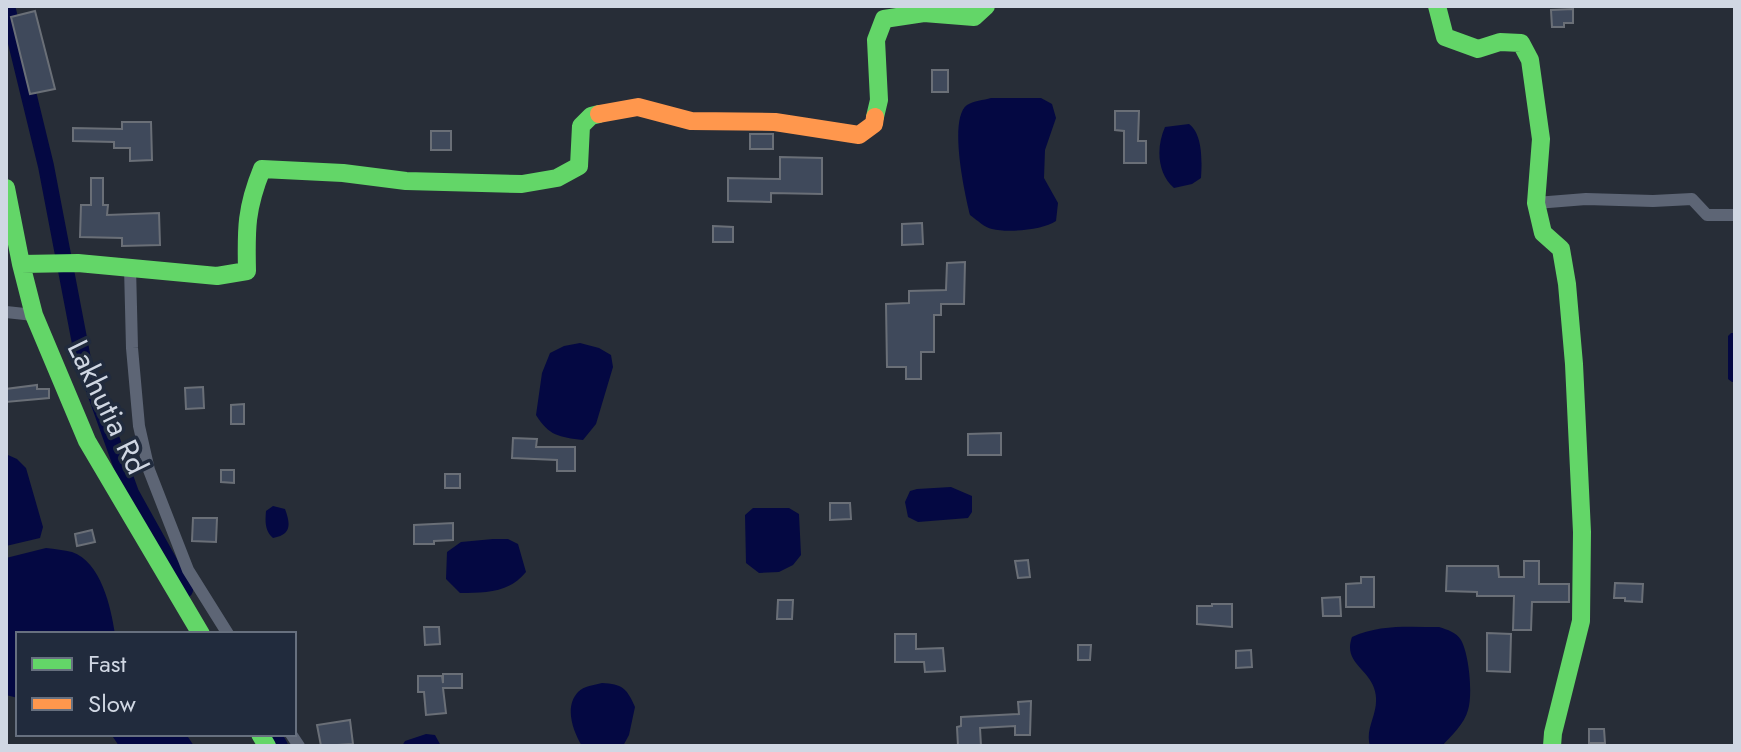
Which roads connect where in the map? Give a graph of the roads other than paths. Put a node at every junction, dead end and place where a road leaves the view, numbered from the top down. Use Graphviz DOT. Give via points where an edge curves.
graph roads {
  1 [pos="986,6"];
  2 [pos="1437,6"];
  3 [pos="6,188"];
  4 [pos="1536,203"];
  5 [pos="1735,215"];
  6 [pos="21,264"];
  7 [pos="130,267"];
  8 [pos="6,312"];
  9 [pos="34,315"];
  10 [pos="200,632"];
  11 [pos="227,632"];
  12 [pos="1552,746"];
  1 -- 7 [label="street" via="974,17 924,13 884,19 876,40 877,112 874,124 859,135 775,122 691,121 638,107 591,116 581,126 579,166 557,178 522,184 262,169 246,229 247,271 217,276"];
  2 -- 4 [label="street" via="1445,37 1478,49 1521,43 1530,60 1541,139"];
  3 -- 6 [label="street, Lakhutia Rd"];
  4 -- 5 [label="street" via="1692,199 1707,215"];
  4 -- 12 [label="street" via="1543,233 1561,249 1567,284 1582,532 1581,621"];
  6 -- 7 [label="street"];
  6 -- 9 [label="street, Lakhutia Rd"];
  7 -- 11 [label="street" via="139,426 149,470 188,570"];
  8 -- 9 [label="street"];
  9 -- 10 [label="street, Lakhutia Rd" via="87,441"];
}
